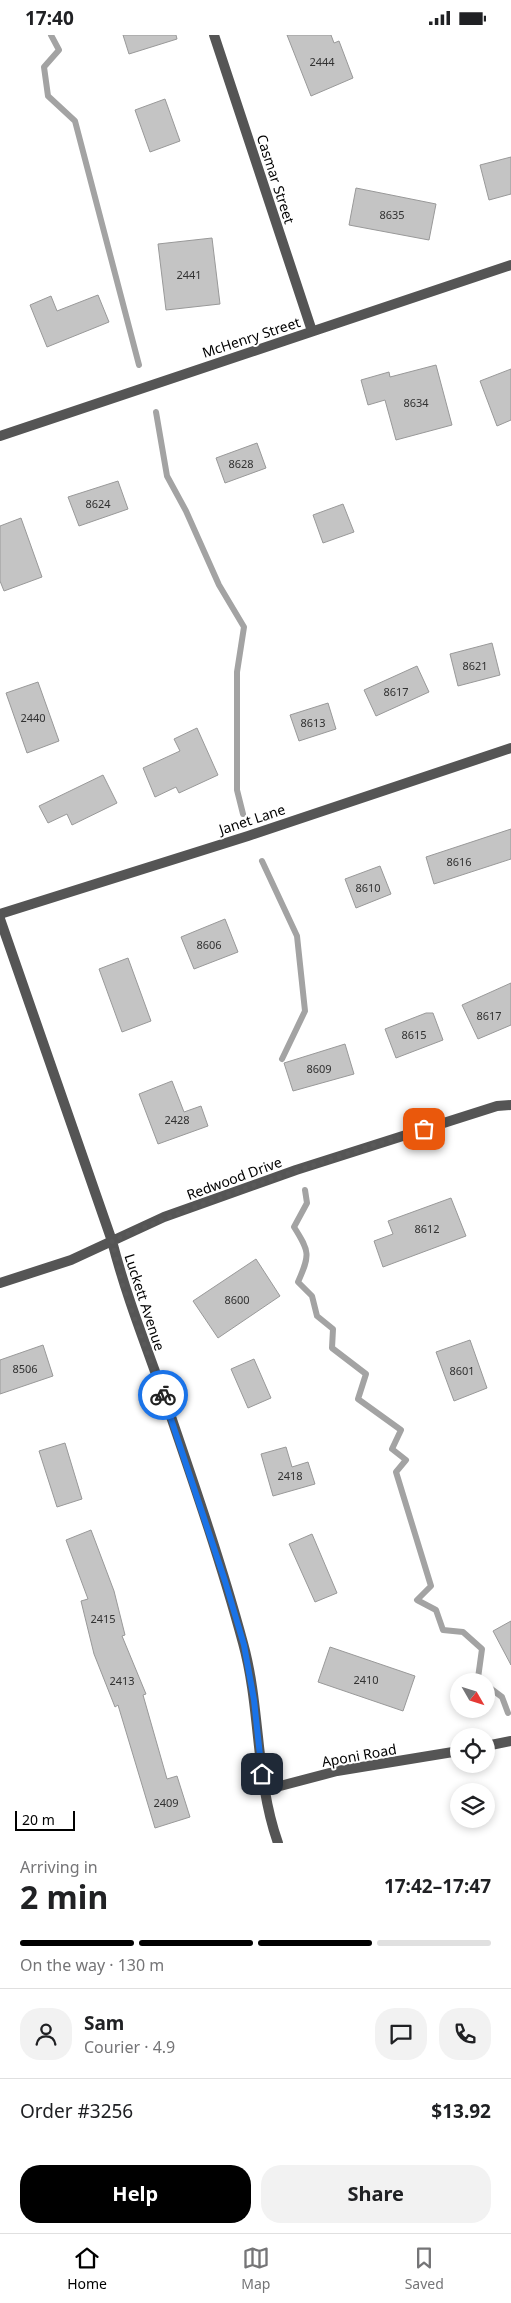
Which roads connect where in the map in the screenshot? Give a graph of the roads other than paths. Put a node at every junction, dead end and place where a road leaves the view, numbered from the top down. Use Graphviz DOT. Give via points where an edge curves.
graph roads {
  1 [pos="214,35"];
  2 [pos="511,265"];
  3 [pos="312,331"];
  4 [pos="0,436"];
  5 [pos="511,748"];
  6 [pos="0,914"];
  7 [pos="0,919"];
  8 [pos="511,1105"];
  9 [pos="112,1241"];
  10 [pos="0,1283"];
  11 [pos="511,1741"];
  12 [pos="495,1744"];
  13 [pos="450,1752"];
  14 [pos="264,1790"];
  15 [pos="278,1843"];
  1 -- 3 [label="street, Casmar Street"];
  2 -- 3 [label="street, McHenry Street"];
  3 -- 4 [label="street, McHenry Street"];
  5 -- 6 [label="street, Janet Lane"];
  7 -- 9 [label="street, Luckett Avenue"];
  8 -- 9 [label="street, Redwood Drive" via="497,1106 296,1171 164,1217"];
  9 -- 10 [label="street, Redwood Drive"];
  9 -- 14 [label="street, Luckett Avenue" via="123,1287 165,1401 244,1645"];
  11 -- 12 [label="street"];
  13 -- 14 [label="street, Aponi Road" via="337,1771"];
  14 -- 15 [label="street, Luckett Avenue"];
}
